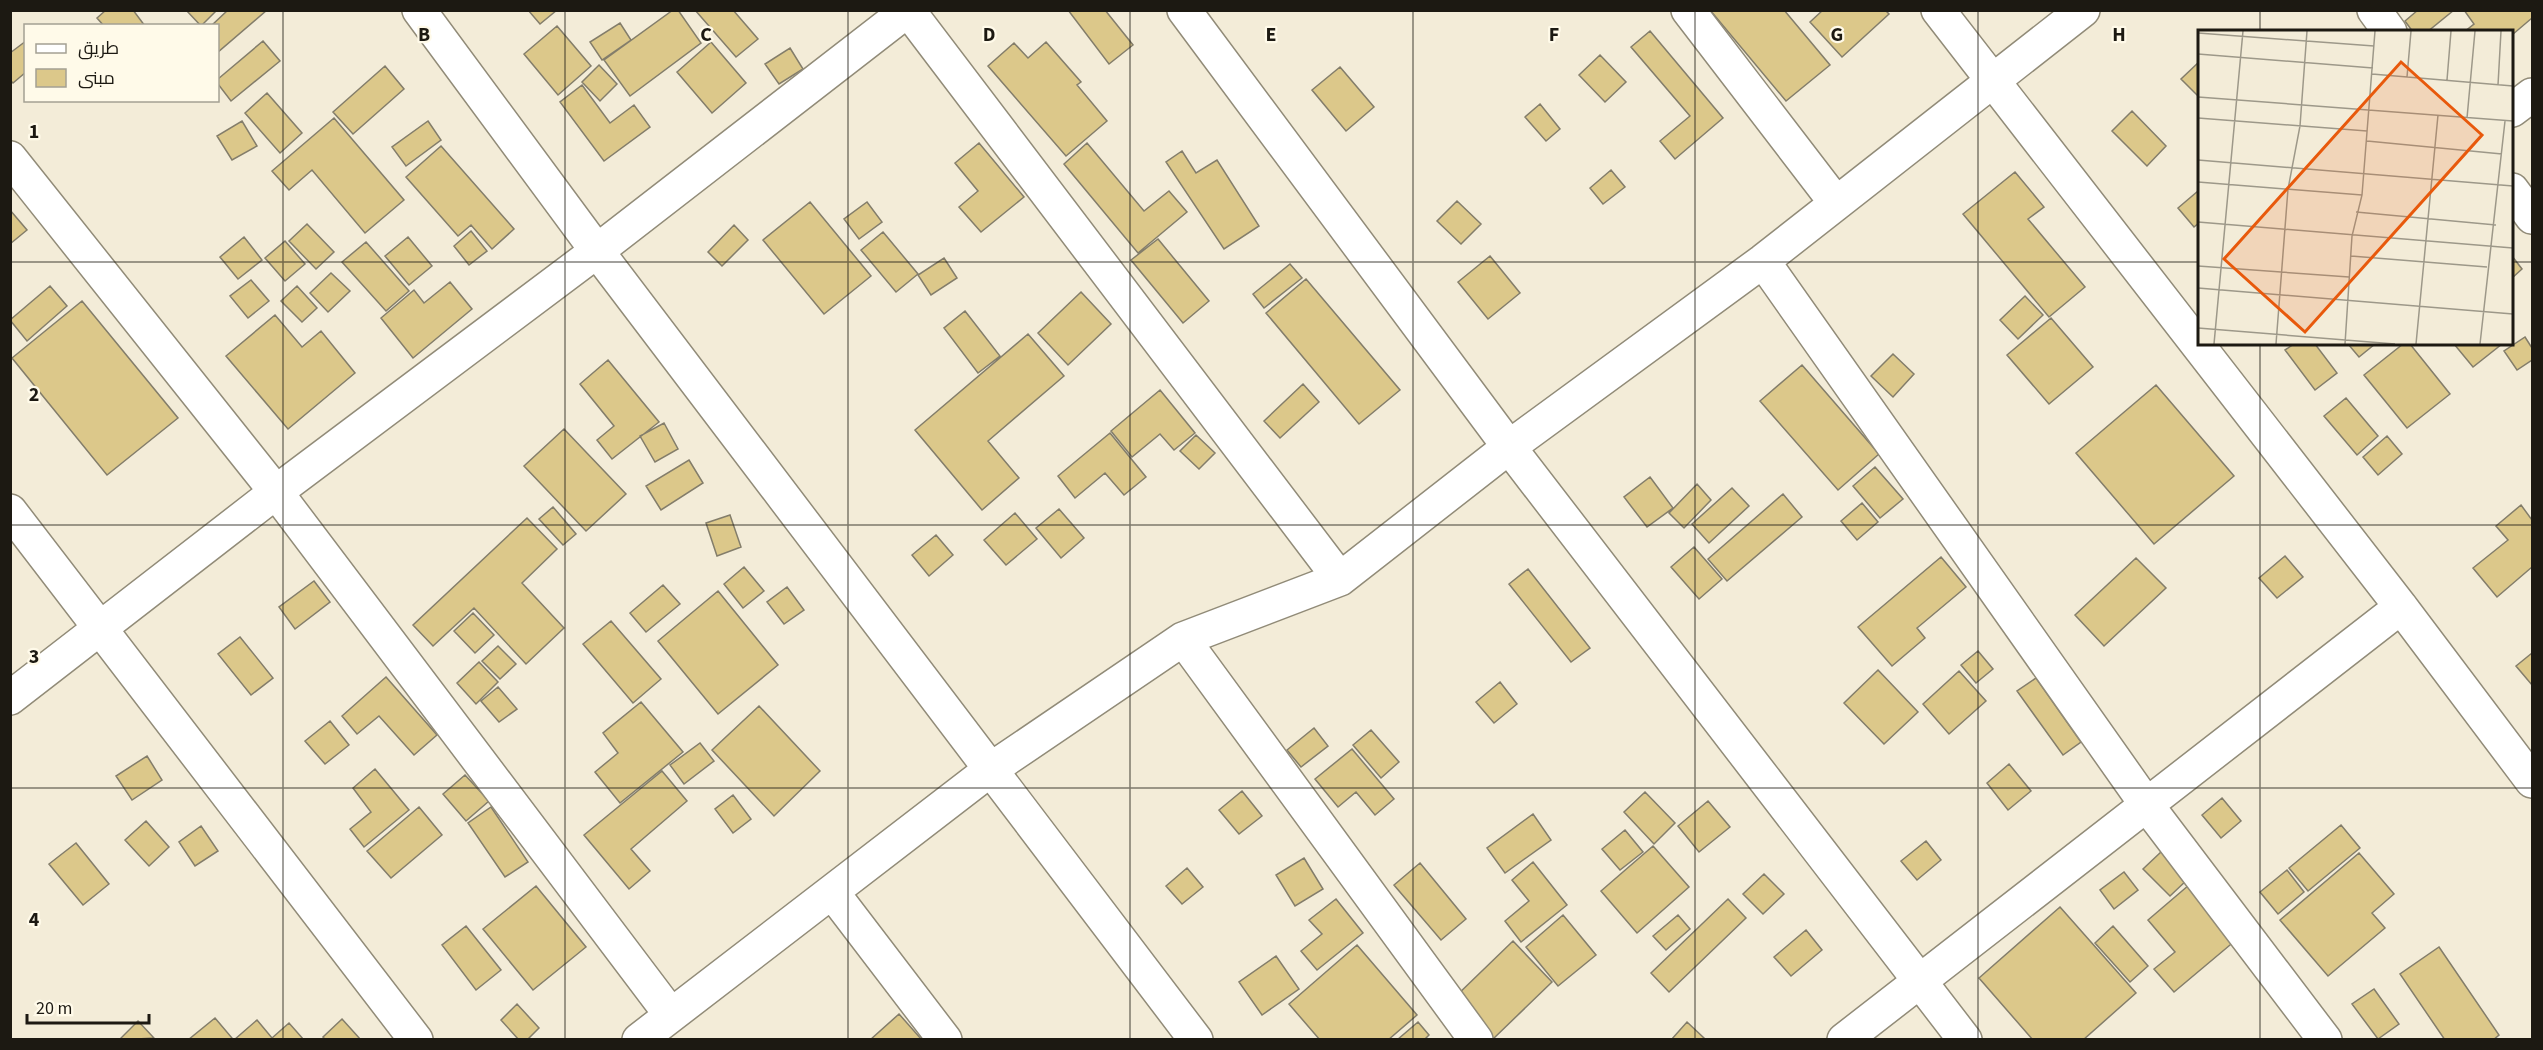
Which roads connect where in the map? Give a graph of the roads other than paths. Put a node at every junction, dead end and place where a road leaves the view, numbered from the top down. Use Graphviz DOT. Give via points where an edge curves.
graph roads {
  1 [pos="418,10"];
  2 [pos="908,10"];
  3 [pos="1184,10"];
  4 [pos="1688,10"];
  5 [pos="1938,10"];
  6 [pos="2083,10"];
  7 [pos="2374,10"];
  8 [pos="2389,30"];
  9 [pos="1991,80"];
  10 [pos="2532,95"];
  11 [pos="2513,109"];
  12 [pos="10,158"];
  13 [pos="2513,193"];
  14 [pos="1836,203"];
  15 [pos="2532,217"];
  16 [pos="597,251"];
  17 [pos="1763,261"];
  18 [pos="1509,447"];
  19 [pos="276,492"];
  20 [pos="10,511"];
  21 [pos="1340,579"];
  22 [pos="2401,607"];
  23 [pos="101,629"];
  24 [pos="1183,639"];
  25 [pos="10,698"];
  26 [pos="990,770"];
  27 [pos="2532,781"];
  28 [pos="2146,804"];
  29 [pos="832,892"];
  30 [pos="1921,980"];
  31 [pos="671,1015"];
  32 [pos="416,1040"];
  33 [pos="639,1040"];
  34 [pos="945,1040"];
  35 [pos="1196,1040"];
  36 [pos="1476,1040"];
  37 [pos="1844,1040"];
  38 [pos="1965,1040"];
  39 [pos="2325,1040"];
  1 -- 16 [label="street"];
  2 -- 16 [label="street"];
  2 -- 21 [label="street"];
  3 -- 18 [label="street"];
  4 -- 14 [label="street"];
  5 -- 9 [label="street"];
  6 -- 9 [label="street"];
  7 -- 8 [label="street"];
  9 -- 14 [label="street"];
  9 -- 22 [label="street"];
  10 -- 11 [label="street"];
  12 -- 19 [label="street"];
  13 -- 15 [label="street"];
  14 -- 17 [label="street"];
  16 -- 19 [label="street"];
  16 -- 26 [label="street"];
  17 -- 18 [label="street"];
  17 -- 28 [label="street"];
  18 -- 21 [label="street"];
  18 -- 30 [label="street"];
  19 -- 23 [label="street"];
  19 -- 31 [label="street"];
  20 -- 23 [label="street"];
  21 -- 24 [label="street"];
  22 -- 27 [label="street"];
  22 -- 28 [label="street"];
  23 -- 25 [label="street"];
  23 -- 32 [label="street"];
  24 -- 26 [label="street"];
  24 -- 36 [label="street"];
  26 -- 29 [label="street"];
  26 -- 35 [label="street"];
  28 -- 30 [label="street"];
  28 -- 39 [label="street"];
  29 -- 31 [label="street"];
  29 -- 34 [label="street"];
  30 -- 37 [label="street"];
  30 -- 38 [label="street"];
  31 -- 33 [label="street"];
}
